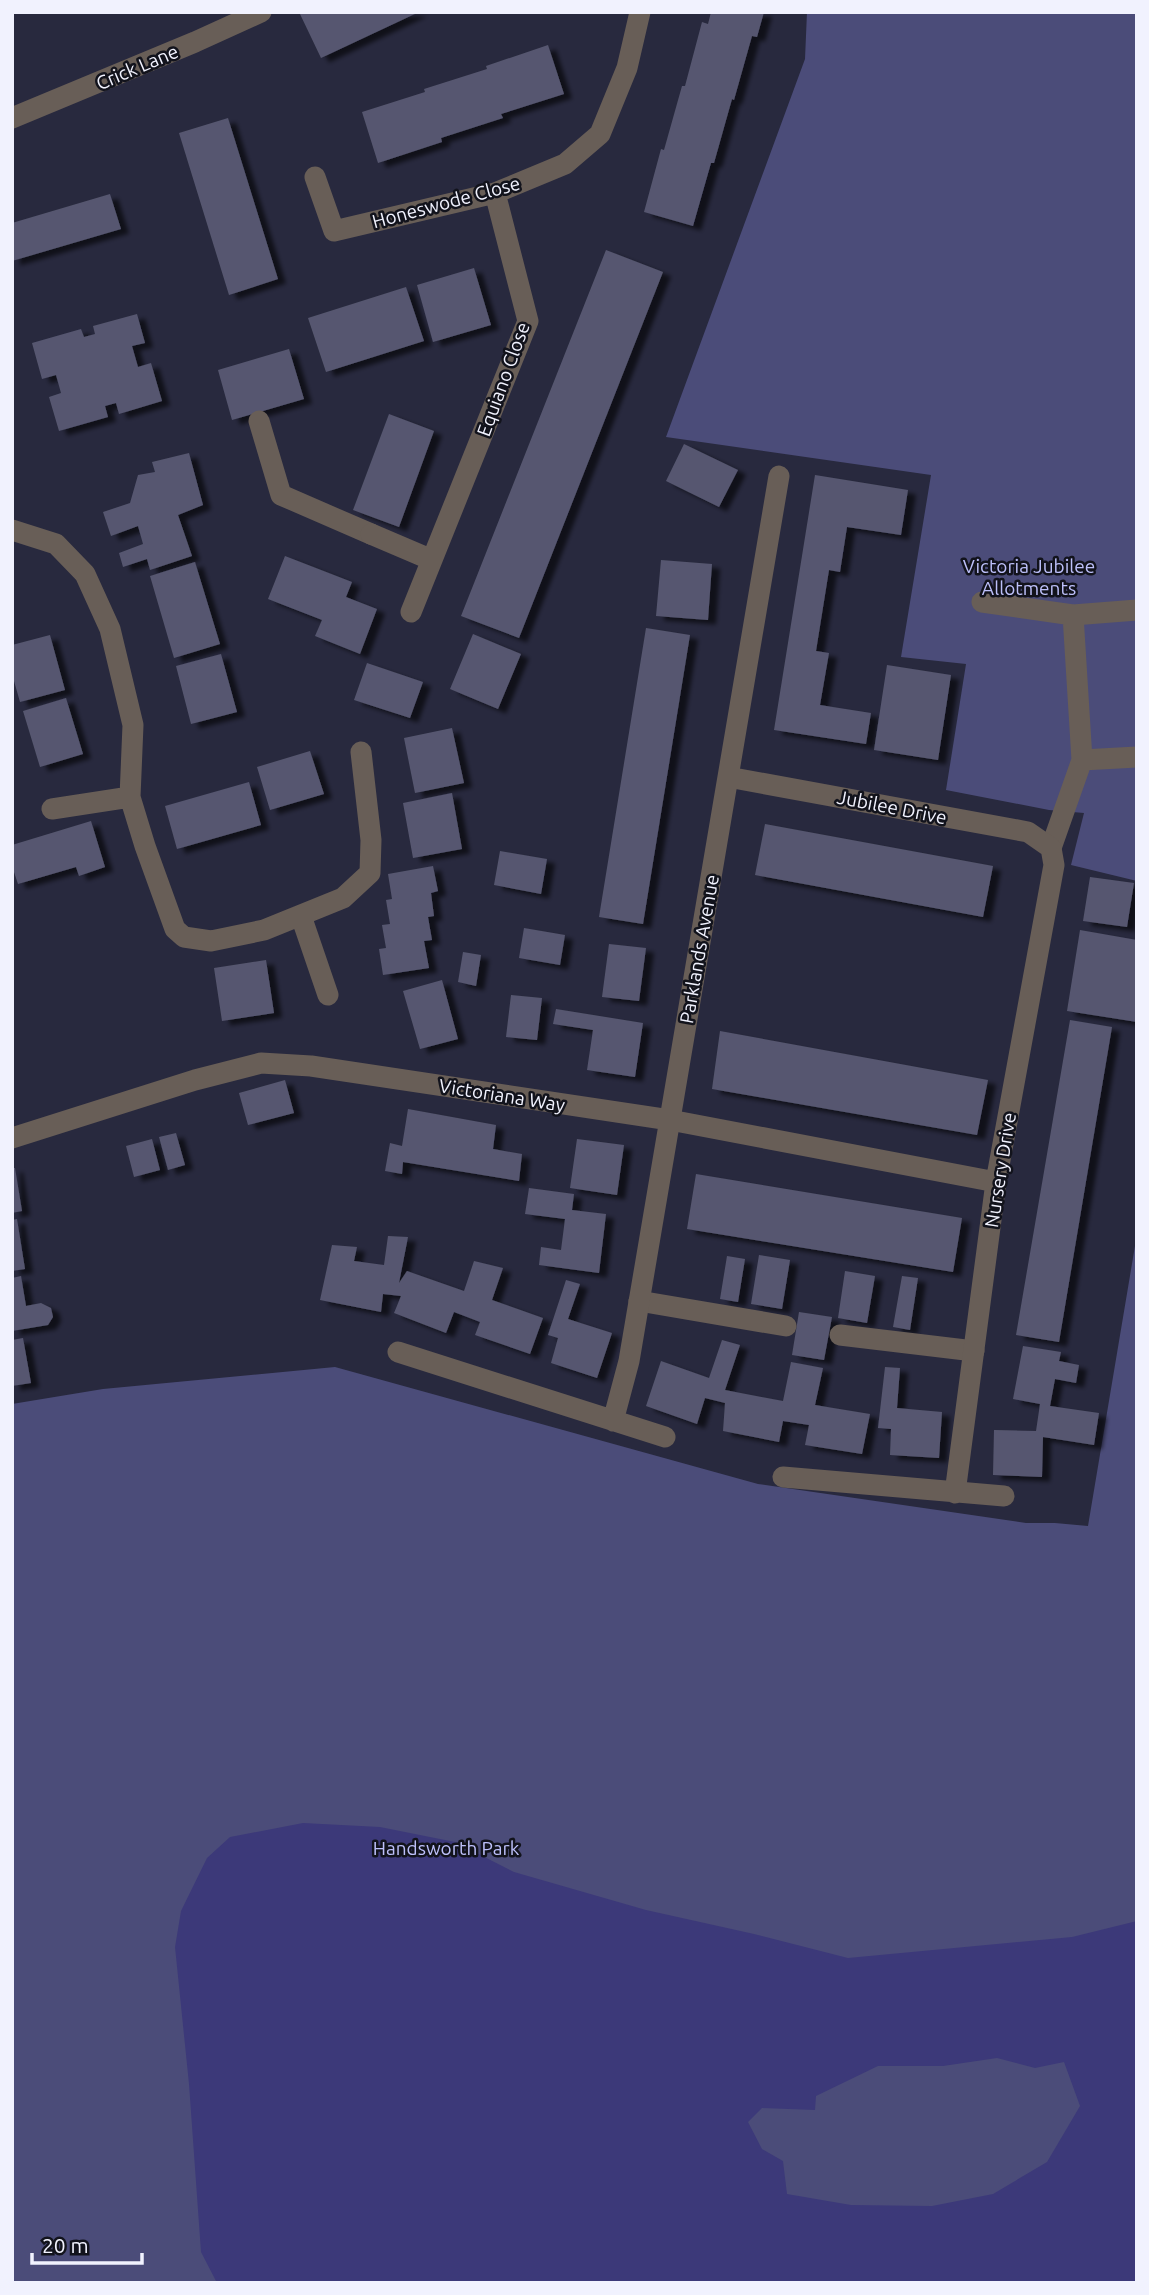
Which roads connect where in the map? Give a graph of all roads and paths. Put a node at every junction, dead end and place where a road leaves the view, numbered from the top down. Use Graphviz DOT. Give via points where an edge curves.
graph roads {
  1 [pos="261,12"];
  2 [pos="640,12"];
  3 [pos="12,118"];
  4 [pos="316,177"];
  5 [pos="495,193"];
  6 [pos="259,421"];
  7 [pos="779,476"];
  8 [pos="12,530"];
  9 [pos="432,560"];
  10 [pos="982,602"];
  11 [pos="1137,610"];
  12 [pos="411,612"];
  13 [pos="1073,615"];
  14 [pos="361,752"];
  15 [pos="1137,757"];
  16 [pos="1082,760"];
  17 [pos="728,777"];
  18 [pos="130,797"];
  19 [pos="52,809"];
  20 [pos="1051,848"];
  21 [pos="301,916"];
  22 [pos="328,995"];
  23 [pos="670,1120"];
  24 [pos="12,1138"];
  25 [pos="996,1182"];
  26 [pos="639,1301"];
  27 [pos="786,1326"];
  28 [pos="841,1335"];
  29 [pos="974,1351"];
  30 [pos="398,1352"];
  31 [pos="613,1421"];
  32 [pos="665,1437"];
  33 [pos="783,1478"];
  34 [pos="955,1493"];
  35 [pos="1004,1496"];
  1 -- 3 [label="street, Crick Lane"];
  2 -- 5 [label="street, Honeswode Close" via="627,68 600,134 565,164"];
  4 -- 5 [label="street, Honeswode Close" via="334,231"];
  5 -- 9 [label="street, Equiano Close" via="528,321"];
  6 -- 9 [label="street" via="281,495"];
  7 -- 17 [label="street, Parklands Avenue"];
  8 -- 18 [label="street" via="56,544 85,575 110,629 133,725"];
  9 -- 12 [label="street, Equiano Close"];
  10 -- 13 [label="street"];
  11 -- 13 [label="street"];
  13 -- 16 [label="street"];
  14 -- 21 [label="street" via="370,873 342,898"];
  15 -- 16 [label="street"];
  16 -- 20 [label="street, Nursery Drive"];
  17 -- 20 [label="street, Jubilee Drive" via="1028,832"];
  17 -- 23 [label="street, Parklands Avenue"];
  18 -- 19 [label="street"];
  18 -- 21 [label="street" via="175,929 184,937 211,941 264,930"];
  20 -- 25 [label="street, Nursery Drive" via="1054,865"];
  21 -- 22 [label="street"];
  23 -- 24 [label="street, Victoriana Way" via="311,1066 261,1063"];
  23 -- 25 [label="street, Victoriana Way"];
  23 -- 26 [label="street, Parklands Avenue"];
  25 -- 29 [label="street, Nursery Drive"];
  26 -- 27 [label="street"];
  26 -- 31 [label="street, Parklands Avenue"];
  28 -- 29 [label="street"];
  29 -- 34 [label="street, Nursery Drive"];
  30 -- 31 [label="street"];
  31 -- 32 [label="street"];
  33 -- 34 [label="street"];
  34 -- 35 [label="street"];
}
